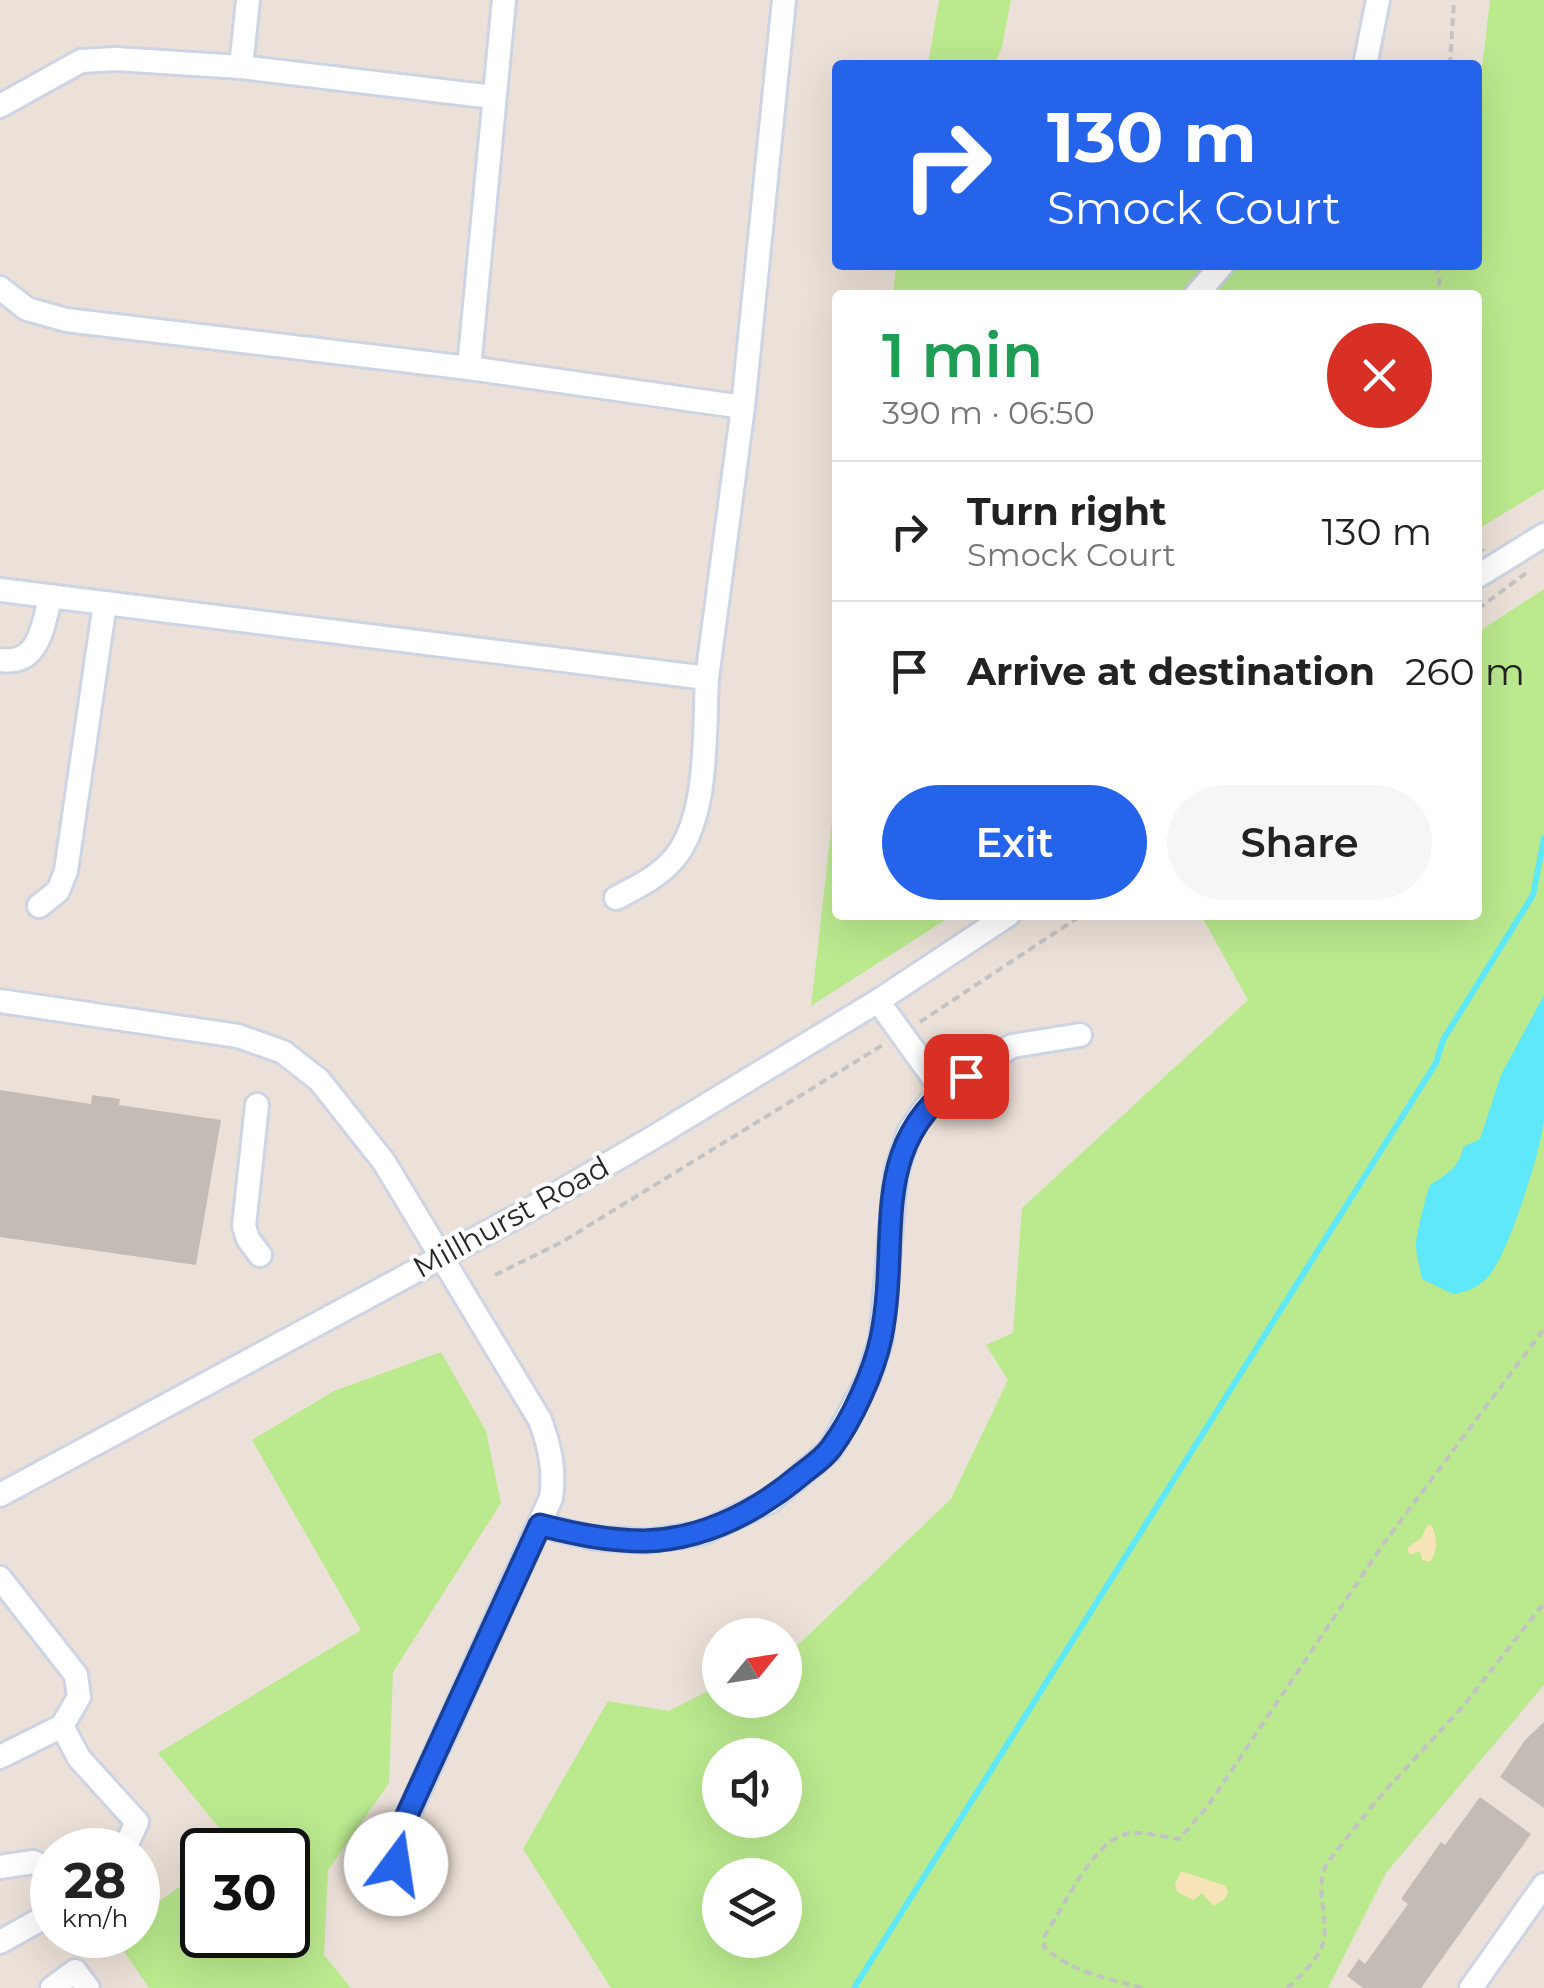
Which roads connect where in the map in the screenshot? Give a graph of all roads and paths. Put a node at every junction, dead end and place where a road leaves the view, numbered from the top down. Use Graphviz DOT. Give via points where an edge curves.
graph roads {
  1 [pos="248,0"];
  2 [pos="504,0"];
  3 [pos="784,0"];
  4 [pos="1378,0"];
  5 [pos="1454,0"];
  6 [pos="1366,60"];
  7 [pos="1450,60"];
  8 [pos="240,67"];
  9 [pos="493,98"];
  10 [pos="0,106"];
  11 [pos="1218,270"];
  12 [pos="0,288"];
  13 [pos="1200,290"];
  14 [pos="469,368"];
  15 [pos="743,407"];
  16 [pos="1544,535"];
  17 [pos="1534,568"];
  18 [pos="1482,574"];
  19 [pos="0,590"];
  20 [pos="51,596"];
  21 [pos="105,603"];
  22 [pos="1482,606"];
  23 [pos="0,660"];
  24 [pos="707,678"];
  25 [pos="616,898"];
  26 [pos="39,906"];
  27 [pos="1000,920"];
  28 [pos="1074,920"];
  29 [pos="0,1000"];
  30 [pos="878,1001"];
  31 [pos="902,1033"];
  32 [pos="1080,1036"];
  33 [pos="943,1091"];
  34 [pos="258,1106"];
  35 [pos="260,1255"];
  36 [pos="442,1255"];
  37 [pos="495,1275"];
  38 [pos="1544,1329"];
  39 [pos="0,1495"];
  40 [pos="540,1525"];
  41 [pos="0,1578"];
  42 [pos="1544,1603"];
  43 [pos="62,1726"];
  44 [pos="0,1757"];
  45 [pos="134,1828"];
  46 [pos="30,1862"];
  47 [pos="0,1867"];
  48 [pos="1544,1885"];
  49 [pos="396,1895"];
  50 [pos="30,1925"];
  51 [pos="0,1942"];
  52 [pos="82,1980"];
  53 [pos="52,1988"];
  54 [pos="1142,1988"];
  55 [pos="1287,1988"];
  56 [pos="1471,1988"];
  1 -- 8 [label="street"];
  2 -- 9 [label="street"];
  3 -- 15 [label="street"];
  4 -- 6 [label="street"];
  5 -- 7 [label="path"];
  8 -- 9 [label="street"];
  8 -- 10 [label="street" via="81,62"];
  9 -- 14 [label="street"];
  11 -- 13 [label="street"];
  12 -- 14 [label="street" via="27,310 66,320"];
  14 -- 15 [label="street"];
  15 -- 24 [label="street"];
  16 -- 18 [label="street"];
  17 -- 22 [label="path"];
  19 -- 20 [label="street"];
  20 -- 21 [label="street"];
  20 -- 23 [label="street" via="36,647 27,657"];
  21 -- 24 [label="street"];
  21 -- 26 [label="street" via="66,871 58,891"];
  24 -- 25 [label="street" via="701,786 688,838 652,879"];
  27 -- 30 [label="street, Millhurst Road"];
  28 -- 31 [label="path"];
  29 -- 36 [label="street" via="238,1036 284,1052 351,1116"];
  30 -- 31 [label="street"];
  30 -- 36 [label="street, Millhurst Road" via="650,1140"];
  31 -- 33 [label="street"];
  31 -- 37 [label="path" via="562,1242"];
  32 -- 33 [label="street" via="1012,1046"];
  33 -- 40 [label="street" via="909,1132 896,1172 881,1340 830,1450 770,1501 702,1533 648,1541"];
  34 -- 35 [label="street" via="244,1226"];
  36 -- 39 [label="street, Millhurst Road"];
  36 -- 40 [label="street" via="540,1420 554,1476"];
  38 -- 54 [label="path" via="1384,1543 1207,1807 1179,1838 1132,1833 1110,1841 1050,1925 1044,1947 1054,1957"];
  40 -- 49 [label="street" via="402,1826"];
  41 -- 43 [label="street" via="76,1675 79,1698"];
  42 -- 55 [label="path" via="1326,1863 1320,1875 1323,1943"];
  43 -- 44 [label="street"];
  43 -- 45 [label="street" via="79,1758 137,1822"];
  46 -- 47 [label="street"];
  48 -- 56 [label="street"];
  50 -- 51 [label="street"];
  52 -- 53 [label="street"];
}
